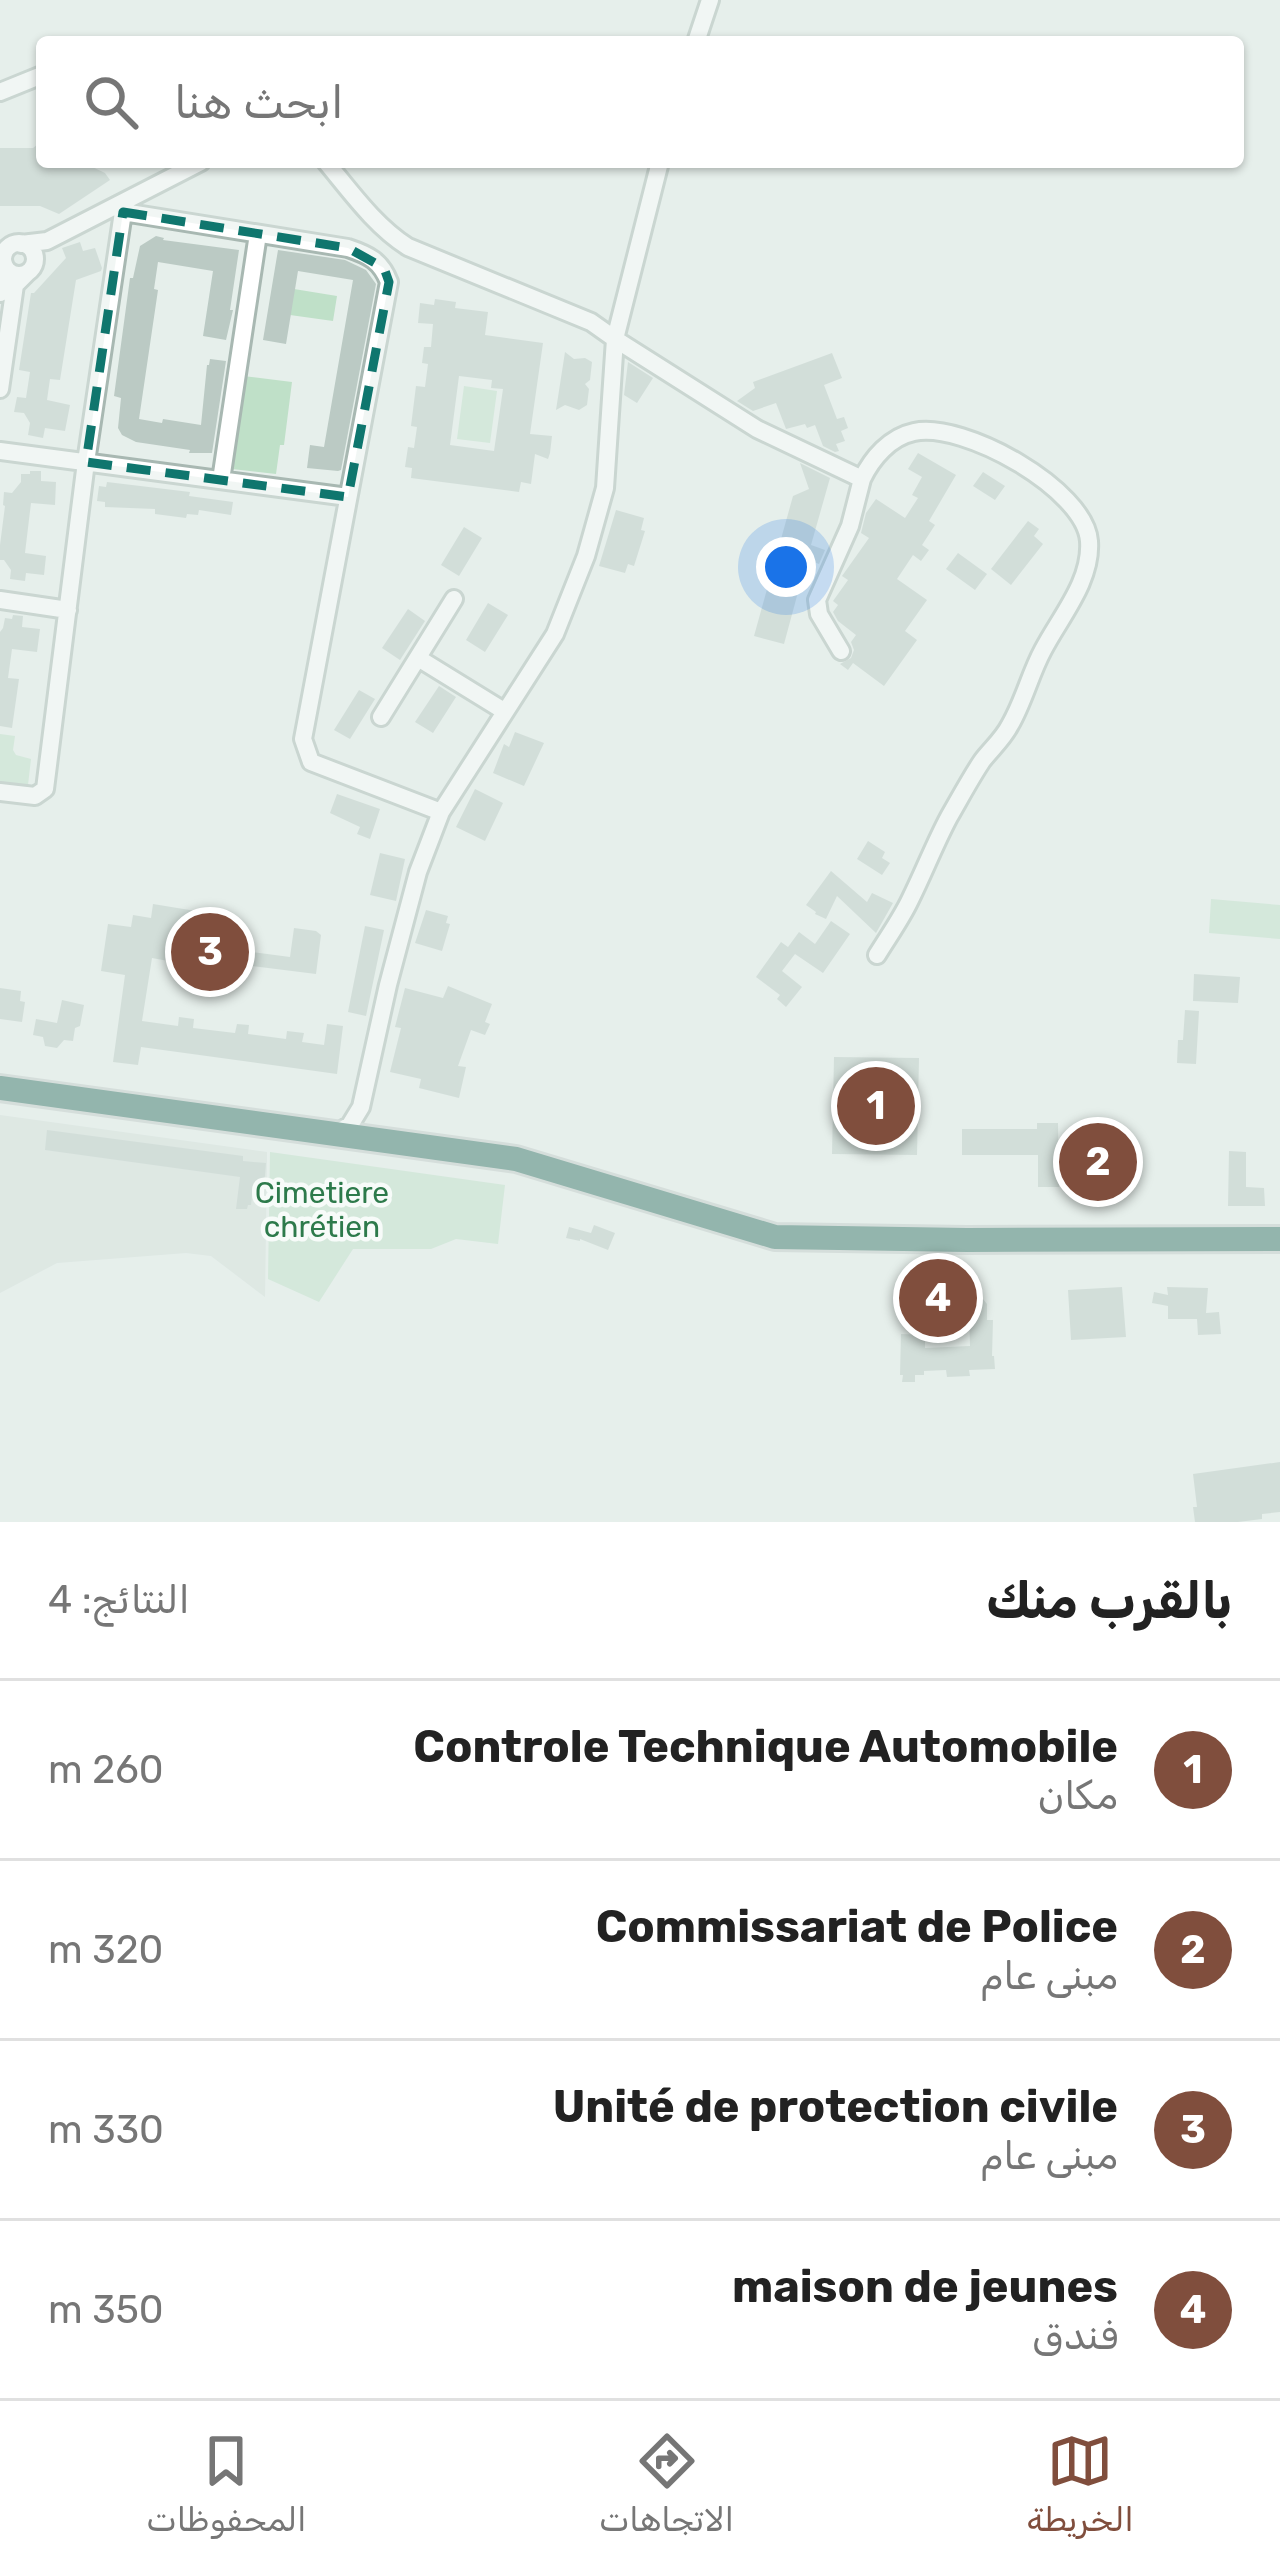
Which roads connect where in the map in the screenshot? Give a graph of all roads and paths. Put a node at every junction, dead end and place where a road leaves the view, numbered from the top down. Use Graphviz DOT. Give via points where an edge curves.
graph roads {
  1 [pos="710,0"];
  2 [pos="698,36"];
  3 [pos="36,77"];
  4 [pos="0,92"];
  5 [pos="191,168"];
  6 [pos="331,168"];
  7 [pos="658,168"];
  8 [pos="123,208"];
  9 [pos="258,234"];
  10 [pos="47,242"];
  11 [pos="21,244"];
  12 [pos="4,264"];
  13 [pos="31,268"];
  14 [pos="0,293"];
  15 [pos="615,339"];
  16 [pos="0,389"];
  17 [pos="0,451"];
  18 [pos="86,462"];
  19 [pos="862,479"];
  20 [pos="221,480"];
  21 [pos="348,497"];
  22 [pos="454,598"];
  23 [pos="0,600"];
  24 [pos="68,610"];
  25 [pos="841,651"];
  26 [pos="418,658"];
  27 [pos="504,711"];
  28 [pos="381,717"];
  29 [pos="0,792"];
  30 [pos="440,812"];
  31 [pos="877,955"];
  32 [pos="0,1088"];
  33 [pos="0,1102"];
  34 [pos="361,1107"];
  35 [pos="337,1133"];
  36 [pos="384,1140"];
  37 [pos="1280,1238"];
  38 [pos="1280,1251"];
  1 -- 2 [label="street"];
  3 -- 4 [label="street"];
  5 -- 8 [label="street"];
  6 -- 15 [label="street" via="394,238"];
  7 -- 15 [label="street"];
  8 -- 9 [label="street"];
  8 -- 10 [label="street"];
  8 -- 18 [label="street"];
  9 -- 20 [label="street"];
  9 -- 21 [label="street" via="368,255 389,282"];
  10 -- 11 [label="street"];
  10 -- 13 [label="street"];
  11 -- 12 [label="street" via="7,249"];
  11 -- 13 [label="street" via="31,248"];
  12 -- 13 [label="street" via="13,274"];
  12 -- 14 [label="street"];
  13 -- 16 [label="street" via="15,285"];
  15 -- 19 [label="street" via="757,429"];
  15 -- 27 [label="street" via="595,530 555,634"];
  17 -- 18 [label="street"];
  18 -- 20 [label="street"];
  18 -- 24 [label="street"];
  19 -- 25 [label="street" via="818,601"];
  19 -- 31 [label="street" via="881,450 914,432 974,439 1059,490 1082,516 1089,542 1085,572 1011,725 964,791"];
  20 -- 21 [label="street"];
  21 -- 30 [label="street" via="305,752 323,769"];
  22 -- 26 [label="street"];
  23 -- 24 [label="street"];
  24 -- 29 [label="street" via="46,789 35,796"];
  26 -- 27 [label="street"];
  26 -- 28 [label="street"];
  27 -- 30 [label="street"];
  30 -- 34 [label="street"];
  32 -- 35 [label="highway"];
  33 -- 38 [label="highway" via="516,1174 792,1253"];
  34 -- 35 [label="street"];
  34 -- 36 [label="street" via="367,1128"];
  35 -- 36 [label="highway"];
  36 -- 37 [label="highway" via="516,1159 775,1237"];
}
